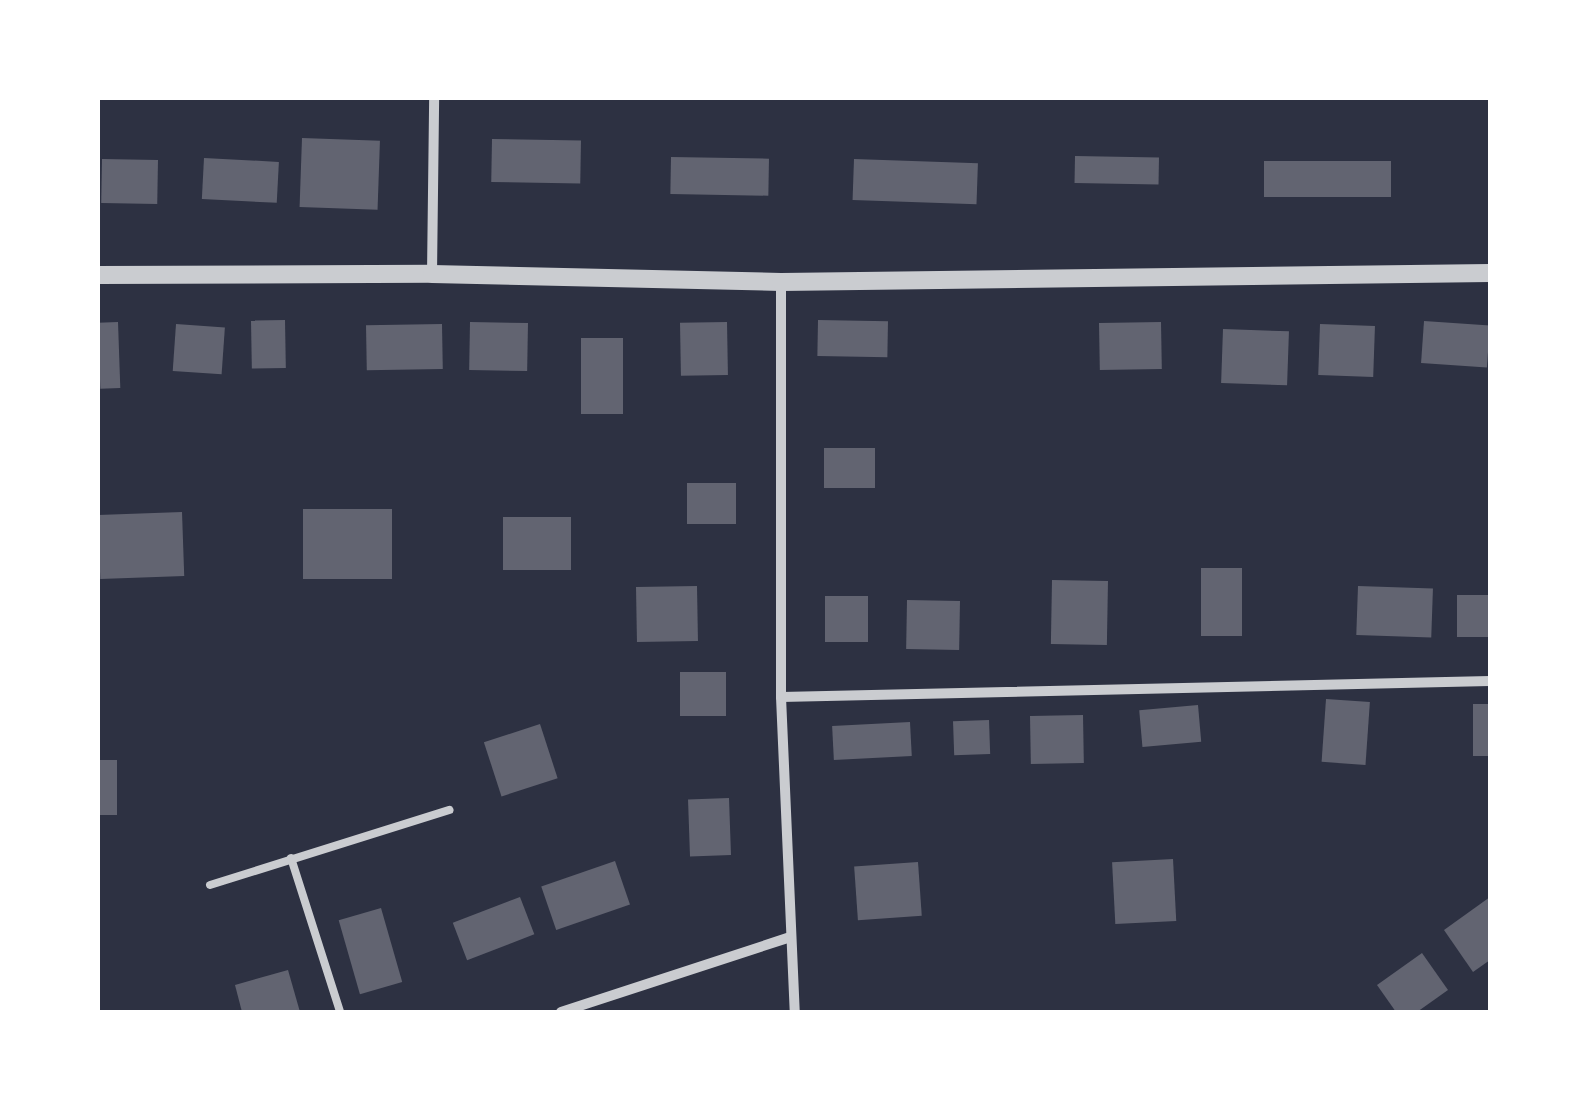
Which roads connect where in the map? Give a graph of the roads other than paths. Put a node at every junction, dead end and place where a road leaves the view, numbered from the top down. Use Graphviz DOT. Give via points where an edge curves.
graph roads {
  1 [pos="434,98"];
  2 [pos="1490,273"];
  3 [pos="98,274"];
  4 [pos="432,274"];
  5 [pos="782,282"];
  6 [pos="1490,681"];
  7 [pos="781,697"];
  8 [pos="450,810"];
  9 [pos="292,858"];
  10 [pos="210,884"];
  11 [pos="790,937"];
  12 [pos="340,1012"];
  13 [pos="561,1012"];
  14 [pos="795,1012"];
  1 -- 4 [label="street"];
  2 -- 5 [label="street"];
  3 -- 4 [label="street"];
  4 -- 5 [label="street"];
  5 -- 7 [label="street"];
  6 -- 7 [label="street"];
  7 -- 11 [label="street"];
  8 -- 9 [label="lane"];
  9 -- 10 [label="lane"];
  9 -- 12 [label="lane"];
  11 -- 13 [label="street"];
  11 -- 14 [label="street"];
}
